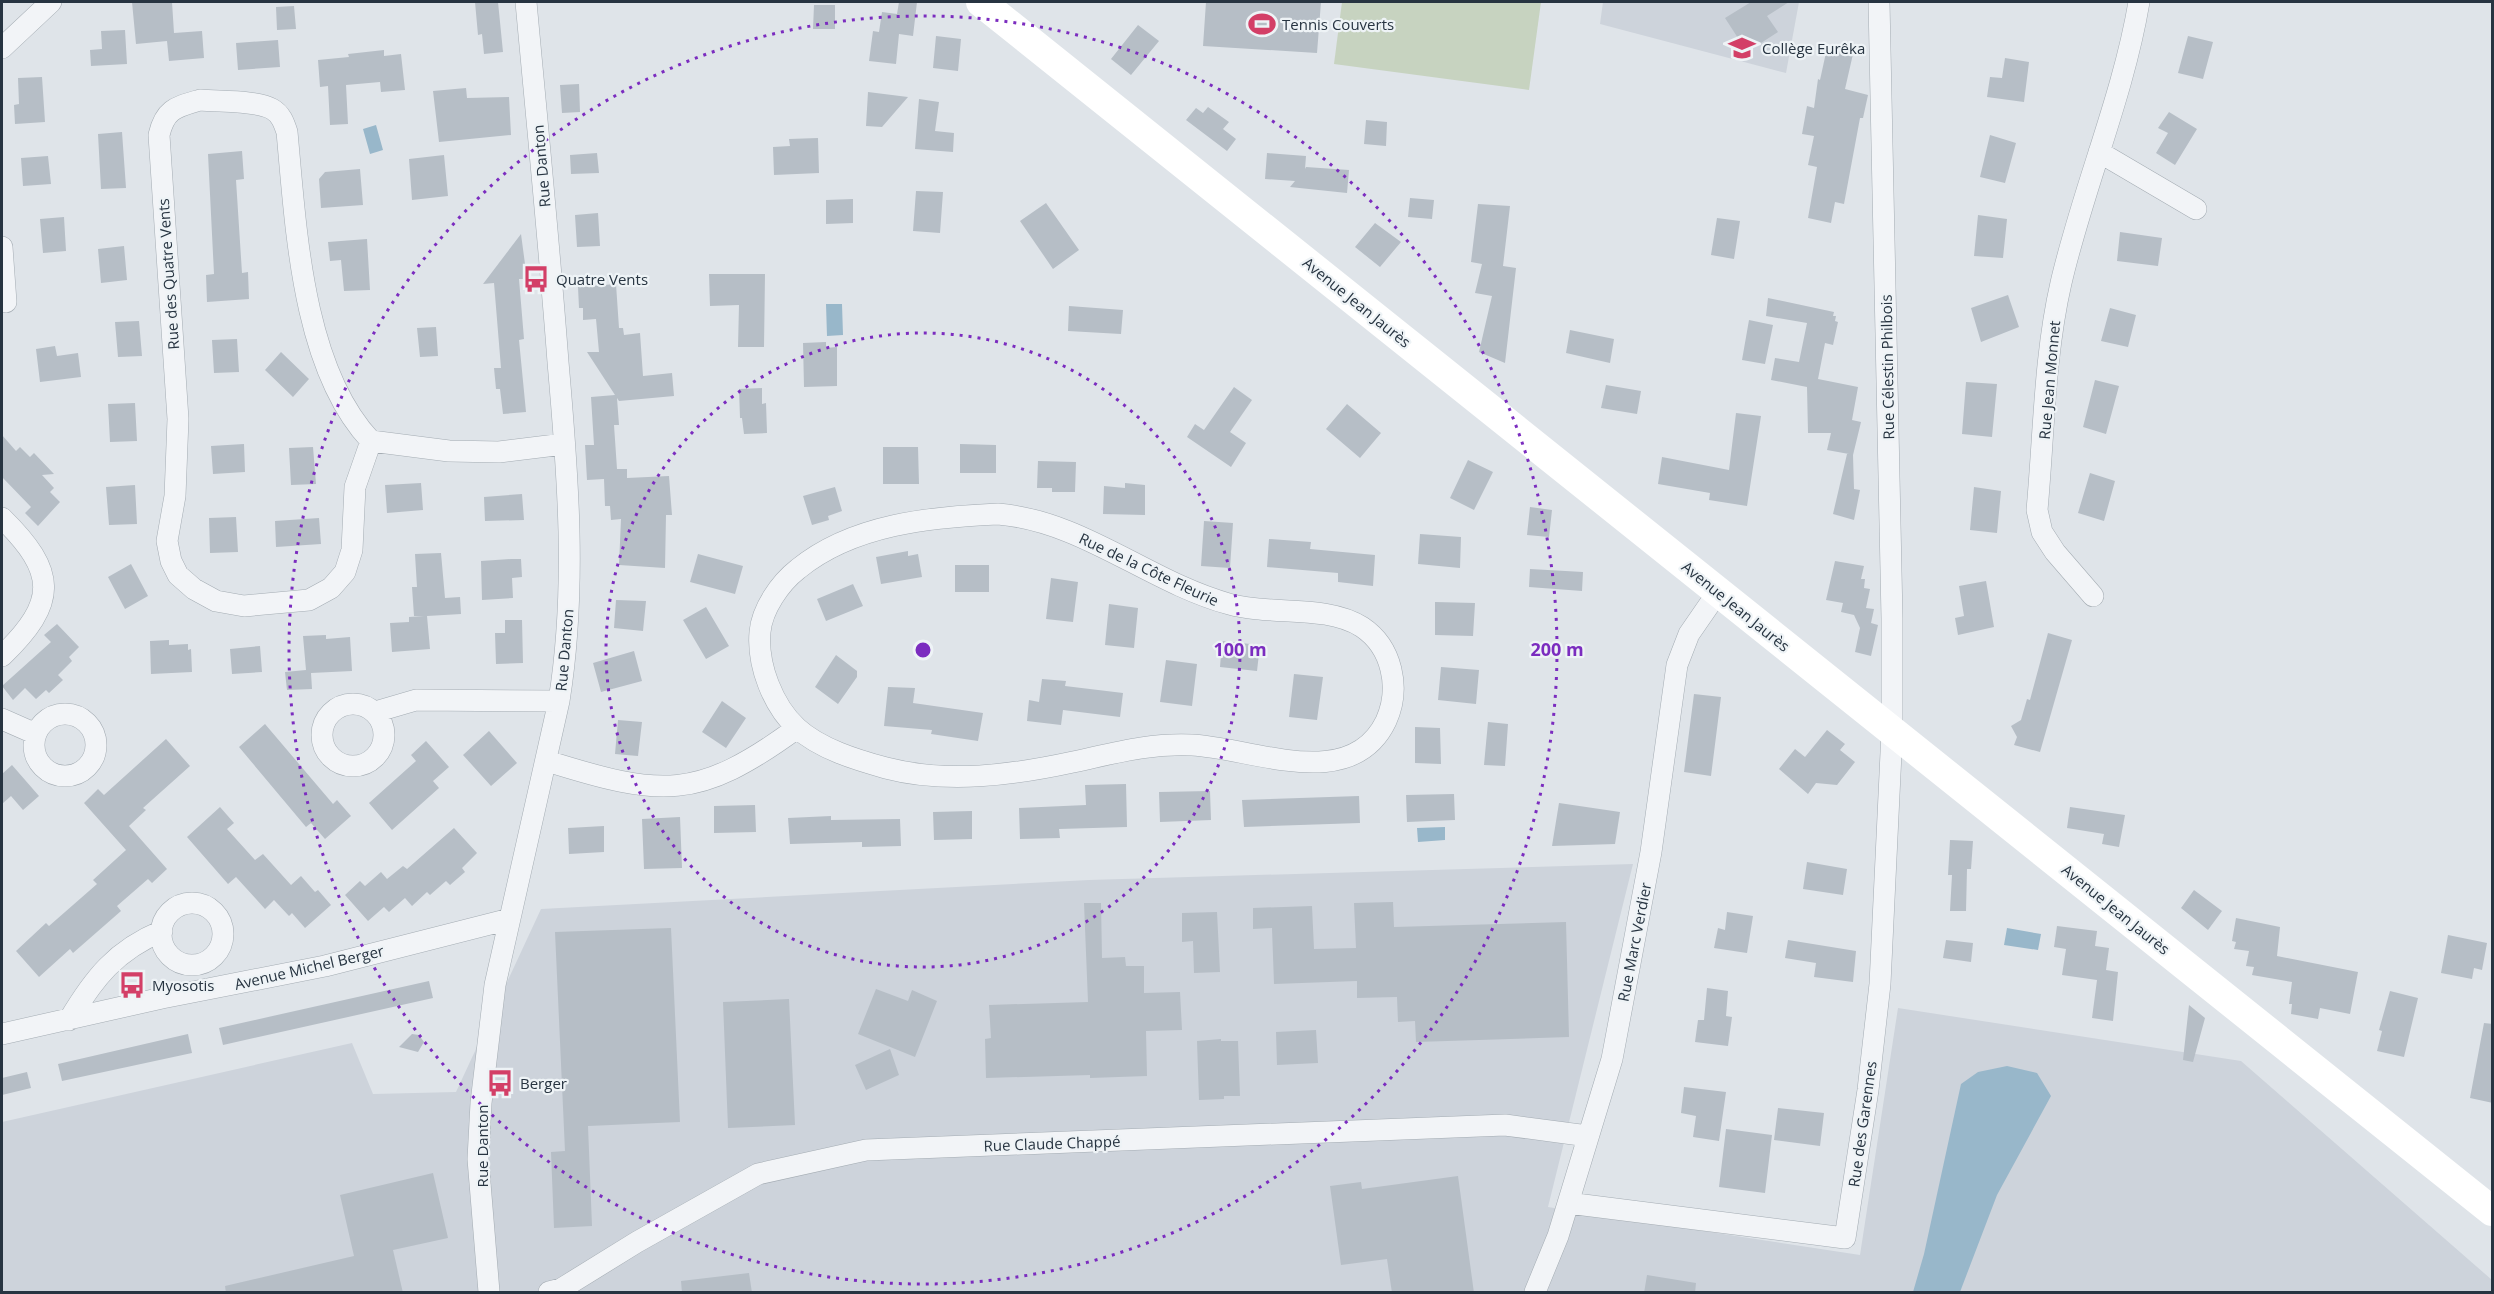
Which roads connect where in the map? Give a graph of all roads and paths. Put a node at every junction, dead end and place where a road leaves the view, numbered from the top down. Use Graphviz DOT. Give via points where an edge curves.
graph roads {
  1 [pos="51,2"];
  2 [pos="526,2"];
  3 [pos="981,2"];
  4 [pos="1879,2"];
  5 [pos="2139,2"];
  6 [pos="2,48"];
  7 [pos="2099,152"];
  8 [pos="2196,209"];
  9 [pos="2,247"];
  10 [pos="6,302"];
  11 [pos="371,441"];
  12 [pos="564,444"];
  13 [pos="2,518"];
  14 [pos="1718,592"];
  15 [pos="2093,596"];
  16 [pos="2,656"];
  17 [pos="559,701"];
  18 [pos="375,712"];
  19 [pos="2,719"];
  20 [pos="796,728"];
  21 [pos="1892,732"];
  22 [pos="36,734"];
  23 [pos="547,761"];
  24 [pos="510,919"];
  25 [pos="162,931"];
  26 [pos="69,1020"];
  27 [pos="2,1034"];
  28 [pos="1588,1136"];
  29 [pos="1568,1203"];
  30 [pos="2493,1210"];
  31 [pos="489,1293"];
  32 [pos="549,1293"];
  33 [pos="1535,1293"];
  1 -- 6 [label="street"];
  2 -- 12 [label="street, Rue Danton"];
  3 -- 14 [label="main road, Avenue Jean Jaurès"];
  4 -- 21 [label="street, Rue Célestin Philbois"];
  5 -- 7 [label="street, Rue Jean Monnet" via="2132,41"];
  7 -- 8 [label="street"];
  7 -- 15 [label="street, Rue Jean Monnet" via="2077,220 2052,331 2037,510 2042,532 2055,552"];
  9 -- 10 [label="street"];
  11 -- 11 [label="street, Rue des Quatre Vents" via="354,422 325,362 298,248 287,132 282,117 260,105 200,100 170,111 159,135 178,419 175,496 167,542 178,575 216,601 244,606 309,600 331,588 345,572 352,550 355,487"];
  11 -- 12 [label="street" via="449,451 499,452"];
  12 -- 17 [label="street, Rue Danton" via="571,573"];
  13 -- 16 [label="street" via="31,550 45,586 37,616"];
  14 -- 21 [label="main road, Avenue Jean Jaurès"];
  14 -- 28 [label="street, Rue Marc Verdier" via="1689,634 1677,665 1644,893 1612,1059"];
  17 -- 18 [label="street" via="416,700"];
  17 -- 23 [label="street, Rue Danton"];
  19 -- 22 [label="street"];
  20 -- 20 [label="street, Rue de la Côte Fleurie" via="828,748 888,768 929,775 1007,774 1158,745 1227,748 1327,763 1344,759 1373,739 1385,723 1394,691 1386,654 1364,628 1345,619 1327,614 1245,609 1196,593 1045,523 999,514 960,516 910,521 842,543 798,568 779,588 760,632 762,657 776,703"];
  20 -- 23 [label="street" via="730,771 676,787 621,782"];
  21 -- 29 [label="street, Rue des Garennes" via="1880,984 1845,1238"];
  21 -- 30 [label="main road, Avenue Jean Jaurès"];
  23 -- 24 [label="street, Rue Danton"];
  24 -- 26 [label="street, Avenue Michel Berger" via="325,966"];
  24 -- 31 [label="street, Rue Danton" via="495,986 481,1102 478,1159"];
  25 -- 26 [label="street" via="140,940 98,975"];
  26 -- 27 [label="street, Avenue Michel Berger"];
  28 -- 29 [label="street, Rue Marc Verdier"];
  28 -- 32 [label="street, Rue Claude Chappé" via="1505,1125 866,1150 758,1174"];
  29 -- 33 [label="street, Rue Marc Verdier"];
}
